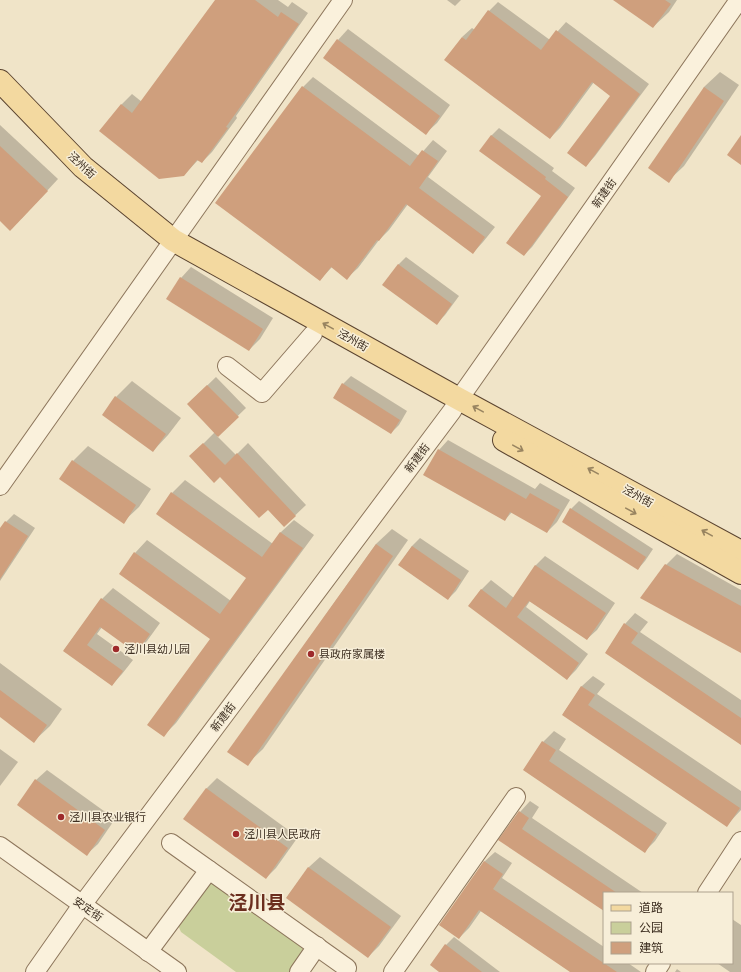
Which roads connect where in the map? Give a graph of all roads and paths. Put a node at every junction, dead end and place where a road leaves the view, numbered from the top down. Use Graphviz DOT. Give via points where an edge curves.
graph roads {
  1 [pos="343,0"];
  2 [pos="739,0"];
  3 [pos="0,81"];
  4 [pos="0,102"];
  5 [pos="169,246"];
  6 [pos="313,334"];
  7 [pos="227,366"];
  8 [pos="456,405"];
  9 [pos="0,486"];
  10 [pos="741,552"];
  11 [pos="741,572"];
  12 [pos="516,797"];
  13 [pos="741,841"];
  14 [pos="171,843"];
  15 [pos="0,846"];
  16 [pos="209,870"];
  17 [pos="708,892"];
  18 [pos="82,905"];
  19 [pos="317,946"];
  20 [pos="148,952"];
  21 [pos="347,968"];
  22 [pos="34,972"];
  23 [pos="176,972"];
  24 [pos="299,972"];
  25 [pos="393,972"];
  1 -- 5 [label="street"];
  2 -- 8 [label="street, 新建街"];
  3 -- 5 [label="main road, 泾州街" via="83,167"];
  4 -- 5 [label="main road, 泾州街" via="71,176"];
  5 -- 6 [label="main road, 泾州街"];
  8 -- 5 [label="main road, 泾州街, one-way"];
  5 -- 9 [label="street"];
  6 -- 7 [label="street" via="262,393"];
  6 -- 8 [label="main road, 泾州街"];
  10 -- 8 [label="main road, 泾州街, one-way"];
  8 -- 11 [label="main road, 泾州街, one-way"];
  8 -- 18 [label="street, 新建街"];
  12 -- 25 [label="street"];
  13 -- 17 [label="street"];
  14 -- 16 [label="street"];
  15 -- 18 [label="street, 安定街"];
  16 -- 19 [label="street"];
  16 -- 20 [label="street"];
  18 -- 20 [label="street, 安定街"];
  18 -- 22 [label="street, 新建街"];
  19 -- 21 [label="street"];
  19 -- 24 [label="street"];
  20 -- 23 [label="street, 安定街"];
}
